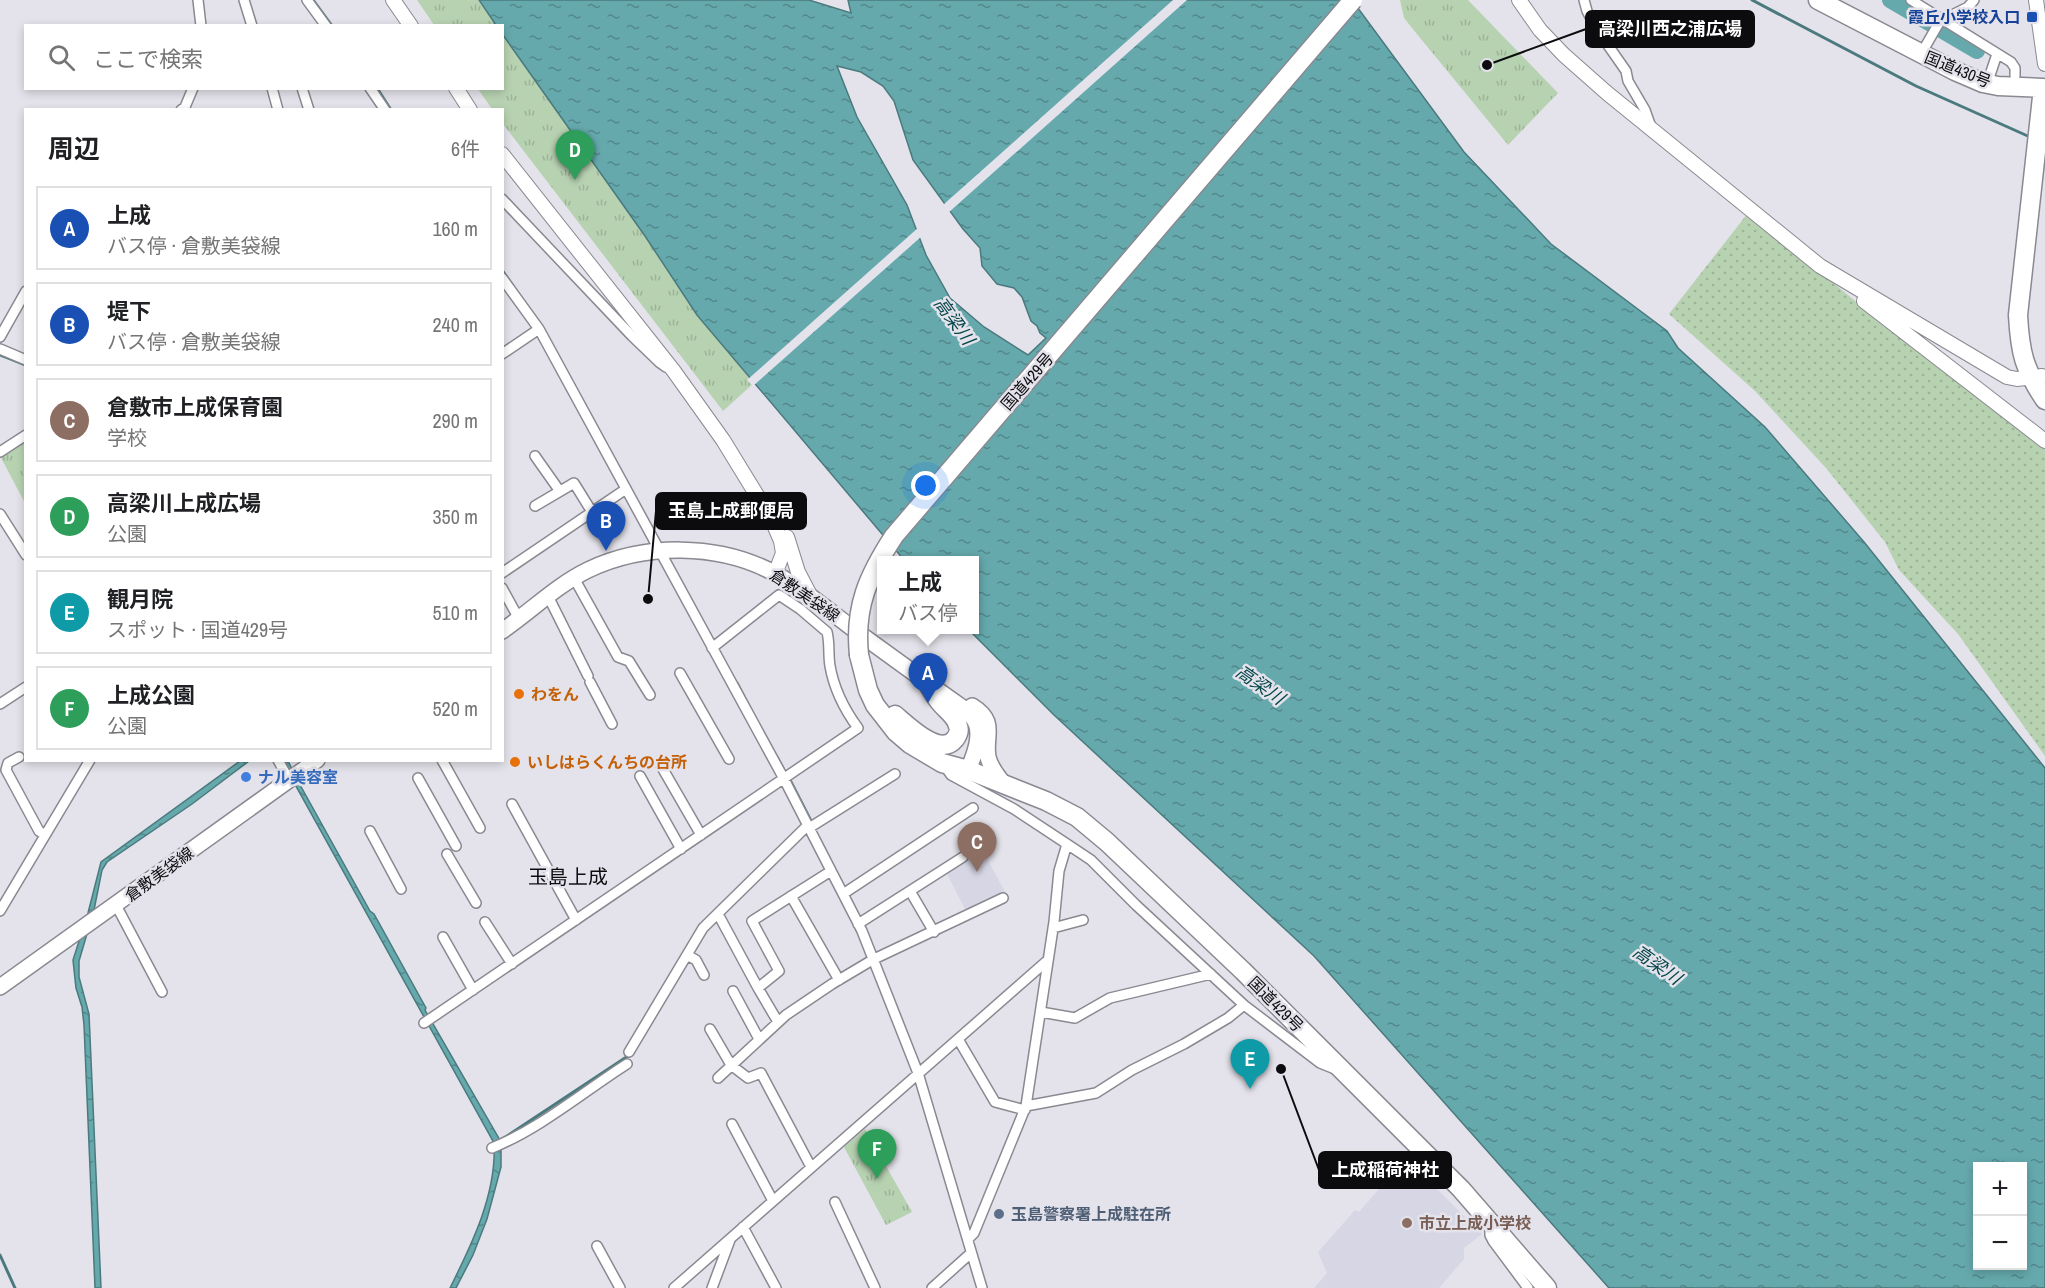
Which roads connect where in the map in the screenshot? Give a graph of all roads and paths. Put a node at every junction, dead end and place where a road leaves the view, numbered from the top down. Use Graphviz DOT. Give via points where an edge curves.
graph roads {
  1 [pos="198,0"];
  2 [pos="244,0"];
  3 [pos="307,0"];
  4 [pos="393,0"];
  5 [pos="1353,0"];
  6 [pos="1363,0"];
  7 [pos="1519,0"];
  8 [pos="1584,0"];
  9 [pos="1818,0"];
  10 [pos="1840,0"];
  11 [pos="1911,0"];
  12 [pos="1974,0"];
  13 [pos="2036,0"];
  14 [pos="1941,20"];
  15 [pos="201,24"];
  16 [pos="251,24"];
  17 [pos="325,24"];
  18 [pos="410,24"];
  19 [pos="1926,44"];
  20 [pos="1997,54"];
  21 [pos="2045,64"];
  22 [pos="2015,76"];
  23 [pos="1989,78"];
  24 [pos="2044,83"];
  25 [pos="192,90"];
  26 [pos="273,90"];
  27 [pos="303,90"];
  28 [pos="371,90"];
  29 [pos="457,90"];
  30 [pos="184,108"];
  31 [pos="277,108"];
  32 [pos="308,108"];
  33 [pos="384,108"];
  34 [pos="470,108"];
  35 [pos="1652,130"];
  36 [pos="504,157"];
  37 [pos="2045,169"];
  38 [pos="504,201"];
  39 [pos="504,282"];
  40 [pos="1846,282"];
  41 [pos="24,295"];
  42 [pos="539,329"];
  43 [pos="0,337"];
  44 [pos="0,349"];
  45 [pos="504,353"];
  46 [pos="24,359"];
  47 [pos="673,370"];
  48 [pos="2039,378"];
  49 [pos="2045,400"];
  50 [pos="24,436"];
  51 [pos="2045,441"];
  52 [pos="0,452"];
  53 [pos="535,456"];
  54 [pos="626,489"];
  55 [pos="559,490"];
  56 [pos="758,497"];
  57 [pos="535,506"];
  58 [pos="592,512"];
  59 [pos="0,514"];
  60 [pos="660,551"];
  61 [pos="24,553"];
  62 [pos="882,556"];
  63 [pos="891,556"];
  64 [pos="877,563"];
  65 [pos="504,572"];
  66 [pos="775,574"];
  67 [pos="574,578"];
  68 [pos="877,584"];
  69 [pos="504,592"];
  70 [pos="548,596"];
  71 [pos="812,598"];
  72 [pos="519,619"];
  73 [pos="504,630"];
  74 [pos="715,646"];
  75 [pos="864,660"];
  76 [pos="680,673"];
  77 [pos="928,684"];
  78 [pos="24,688"];
  79 [pos="944,695"];
  80 [pos="650,696"];
  81 [pos="0,704"];
  82 [pos="894,714"];
  83 [pos="612,724"];
  84 [pos="19,757"];
  85 [pos="729,759"];
  86 [pos="89,762"];
  87 [pos="279,762"];
  88 [pos="314,762"];
  89 [pos="443,762"];
  90 [pos="942,763"];
  91 [pos="660,764"];
  92 [pos="968,770"];
  93 [pos="895,774"];
  94 [pos="640,776"];
  95 [pos="418,778"];
  96 [pos="784,779"];
  97 [pos="289,780"];
  98 [pos="1003,783"];
  99 [pos="512,804"];
  100 [pos="973,808"];
  101 [pos="809,827"];
  102 [pos="480,828"];
  103 [pos="370,831"];
  104 [pos="701,835"];
  105 [pos="45,836"];
  106 [pos="1067,844"];
  107 [pos="456,846"];
  108 [pos="681,849"];
  109 [pos="447,854"];
  110 [pos="963,857"];
  111 [pos="831,871"];
  112 [pos="401,889"];
  113 [pos="910,891"];
  114 [pos="843,894"];
  115 [pos="791,896"];
  116 [pos="1003,898"];
  117 [pos="476,903"];
  118 [pos="116,905"];
  119 [pos="0,911"];
  120 [pos="719,916"];
  121 [pos="576,920"];
  122 [pos="1083,920"];
  123 [pos="485,922"];
  124 [pos="858,924"];
  125 [pos="1053,928"];
  126 [pos="934,932"];
  127 [pos="442,937"];
  128 [pos="690,957"];
  129 [pos="874,959"];
  130 [pos="1048,960"];
  131 [pos="512,964"];
  132 [pos="1210,974"];
  133 [pos="704,975"];
  134 [pos="839,980"];
  135 [pos="0,987"];
  136 [pos="759,988"];
  137 [pos="473,990"];
  138 [pos="162,992"];
  139 [pos="733,992"];
  140 [pos="1244,1005"];
  141 [pos="1041,1012"];
  142 [pos="778,1022"];
  143 [pos="424,1023"];
  144 [pos="710,1029"];
  145 [pos="759,1039"];
  146 [pos="958,1039"];
  147 [pos="629,1052"];
  148 [pos="627,1064"];
  149 [pos="731,1065"];
  150 [pos="1341,1069"];
  151 [pos="918,1073"];
  152 [pos="718,1078"];
  153 [pos="1026,1108"];
  154 [pos="732,1124"];
  155 [pos="492,1148"];
  156 [pos="812,1167"];
  157 [pos="773,1201"];
  158 [pos="835,1202"];
  159 [pos="1491,1221"];
  160 [pos="743,1227"];
  161 [pos="731,1238"];
  162 [pos="968,1239"];
  163 [pos="597,1245"];
  164 [pos="971,1253"];
  165 [pos="620,1288"];
  166 [pos="674,1288"];
  167 [pos="712,1288"];
  168 [pos="776,1288"];
  169 [pos="875,1288"];
  170 [pos="932,1288"];
  171 [pos="982,1288"];
  172 [pos="1528,1288"];
  173 [pos="1547,1288"];
  1 -- 15 [label="street"];
  2 -- 16 [label="street"];
  3 -- 17 [label="street"];
  4 -- 18 [label="street"];
  5 -- 62 [label="highway, 国道429号, bridge" via="894,536"];
  6 -- 63 [label="highway, 国道429号"];
  7 -- 35 [label="street" via="1564,55"];
  8 -- 35 [label="street" via="1596,28 1626,71"];
  9 -- 19 [label="highway, 国道430号"];
  10 -- 19 [label="highway, 国道430号"];
  11 -- 14 [label="street"];
  12 -- 14 [label="street"];
  13 -- 21 [label="street"];
  14 -- 19 [label="street"];
  14 -- 20 [label="street"];
  19 -- 23 [label="highway, 国道430号"];
  20 -- 22 [label="street" via="2011,62"];
  20 -- 23 [label="street"];
  22 -- 23 [label="highway, 国道430号"];
  22 -- 24 [label="highway, 国道430号"];
  23 -- 24 [label="highway, 国道430号" via="2009,87"];
  24 -- 48 [label="highway" via="2018,315 2019,339"];
  25 -- 30 [label="street"];
  26 -- 31 [label="street"];
  27 -- 32 [label="street"];
  28 -- 33 [label="street"];
  29 -- 34 [label="street"];
  35 -- 40 [label="street" via="1820,266"];
  36 -- 47 [label="street"];
  37 -- 48 [label="highway" via="2030,325"];
  38 -- 47 [label="street" via="632,336"];
  39 -- 42 [label="street"];
  40 -- 48 [label="street" via="2007,377"];
  40 -- 51 [label="street" via="1851,291"];
  41 -- 43 [label="street"];
  42 -- 45 [label="street"];
  42 -- 54 [label="street"];
  44 -- 46 [label="street"];
  47 -- 56 [label="street"];
  48 -- 49 [label="highway"];
  50 -- 52 [label="street"];
  53 -- 55 [label="street"];
  54 -- 58 [label="street"];
  54 -- 60 [label="street"];
  55 -- 57 [label="street"];
  55 -- 58 [label="street" via="574,483"];
  56 -- 66 [label="street" via="782,541 783,553"];
  56 -- 71 [label="street" via="777,519"];
  58 -- 65 [label="street"];
  59 -- 61 [label="street"];
  60 -- 66 [label="main road, 倉敷美袋線" via="723,555"];
  60 -- 67 [label="main road, 倉敷美袋線" via="624,557"];
  60 -- 74 [label="street"];
  64 -- 75 [label="highway, 国道429号, bridge" via="857,622"];
  66 -- 71 [label="main road, 倉敷美袋線"];
  67 -- 70 [label="main road, 倉敷美袋線"];
  67 -- 80 [label="street" via="618,657 629,660"];
  68 -- 75 [label="highway, 国道429号"];
  69 -- 72 [label="street"];
  70 -- 72 [label="main road, 倉敷美袋線"];
  70 -- 83 [label="street"];
  71 -- 77 [label="main road, 倉敷美袋線"];
  72 -- 73 [label="main road, 倉敷美袋線"];
  74 -- 96 [label="street"];
  74 -- 96 [label="street" via="779,596 827,632 838,695 858,728"];
  75 -- 82 [label="highway, 国道429号"];
  75 -- 90 [label="highway, 国道429号" via="868,690 886,720 910,744"];
  76 -- 85 [label="street"];
  77 -- 79 [label="main road, 倉敷美袋線"];
  77 -- 82 [label="highway" via="958,724 959,732 952,742 929,742"];
  78 -- 81 [label="street"];
  79 -- 92 [label="main road, 倉敷美袋線" via="975,720 975,754"];
  79 -- 98 [label="main road" via="967,702 985,718 990,729 987,754"];
  82 -- 92 [label="highway, 国道429号" via="926,745"];
  84 -- 105 [label="street" via="8,763 6,770"];
  86 -- 105 [label="street"];
  87 -- 97 [label="street"];
  88 -- 97 [label="main road, 倉敷美袋線"];
  89 -- 102 [label="street"];
  90 -- 92 [label="highway, 国道429号"];
  90 -- 106 [label="street" via="951,775"];
  91 -- 104 [label="street"];
  92 -- 98 [label="highway, 国道429号"];
  93 -- 101 [label="street"];
  94 -- 108 [label="street"];
  95 -- 107 [label="street"];
  96 -- 101 [label="street"];
  96 -- 104 [label="street"];
  97 -- 118 [label="main road, 倉敷美袋線"];
  98 -- 150 [label="highway, 国道429号" via="1077,818 1107,842"];
  99 -- 121 [label="street"];
  100 -- 114 [label="street"];
  101 -- 111 [label="street"];
  101 -- 120 [label="street"];
  103 -- 112 [label="street"];
  104 -- 108 [label="street"];
  105 -- 119 [label="street"];
  106 -- 125 [label="street" via="1059,871"];
  106 -- 132 [label="street" via="1091,860"];
  108 -- 121 [label="street"];
  109 -- 117 [label="street"];
  110 -- 113 [label="street"];
  111 -- 114 [label="street"];
  111 -- 115 [label="street"];
  113 -- 124 [label="street"];
  113 -- 126 [label="street"];
  114 -- 124 [label="street"];
  115 -- 134 [label="street"];
  115 -- 136 [label="street" via="752,921 779,971"];
  116 -- 126 [label="street"];
  118 -- 135 [label="main road, 倉敷美袋線"];
  118 -- 138 [label="street"];
  120 -- 128 [label="street" via="703,928"];
  120 -- 136 [label="street"];
  121 -- 131 [label="street"];
  122 -- 125 [label="street"];
  123 -- 131 [label="street"];
  124 -- 129 [label="street"];
  125 -- 130 [label="street"];
  126 -- 129 [label="street"];
  127 -- 137 [label="street"];
  128 -- 133 [label="street"];
  128 -- 147 [label="street"];
  129 -- 134 [label="street"];
  129 -- 151 [label="street"];
  130 -- 141 [label="street"];
  130 -- 146 [label="street"];
  131 -- 137 [label="street"];
  132 -- 140 [label="street"];
  132 -- 141 [label="street" via="1110,998 1075,1018"];
  134 -- 142 [label="street"];
  136 -- 142 [label="street"];
  137 -- 143 [label="street"];
  139 -- 145 [label="street"];
  140 -- 150 [label="street" via="1320,1063"];
  140 -- 153 [label="street" via="1096,1093"];
  141 -- 153 [label="street"];
  142 -- 145 [label="street"];
  144 -- 149 [label="street"];
  145 -- 149 [label="street"];
  146 -- 151 [label="street"];
  146 -- 153 [label="street" via="995,1102"];
  148 -- 155 [label="street" via="545,1119"];
  149 -- 152 [label="street"];
  149 -- 156 [label="street" via="748,1078 761,1073"];
  150 -- 159 [label="highway, 国道429号"];
  151 -- 156 [label="street"];
  151 -- 162 [label="street"];
  153 -- 162 [label="street" via="974,1233"];
  154 -- 157 [label="street"];
  156 -- 157 [label="street"];
  157 -- 160 [label="street"];
  158 -- 169 [label="street"];
  159 -- 172 [label="street" via="1490,1235"];
  159 -- 173 [label="highway, 国道429号"];
  160 -- 161 [label="street"];
  160 -- 168 [label="street"];
  161 -- 166 [label="street"];
  161 -- 167 [label="street"];
  162 -- 164 [label="street"];
  163 -- 165 [label="street"];
  164 -- 170 [label="street"];
  164 -- 171 [label="street"];
}
